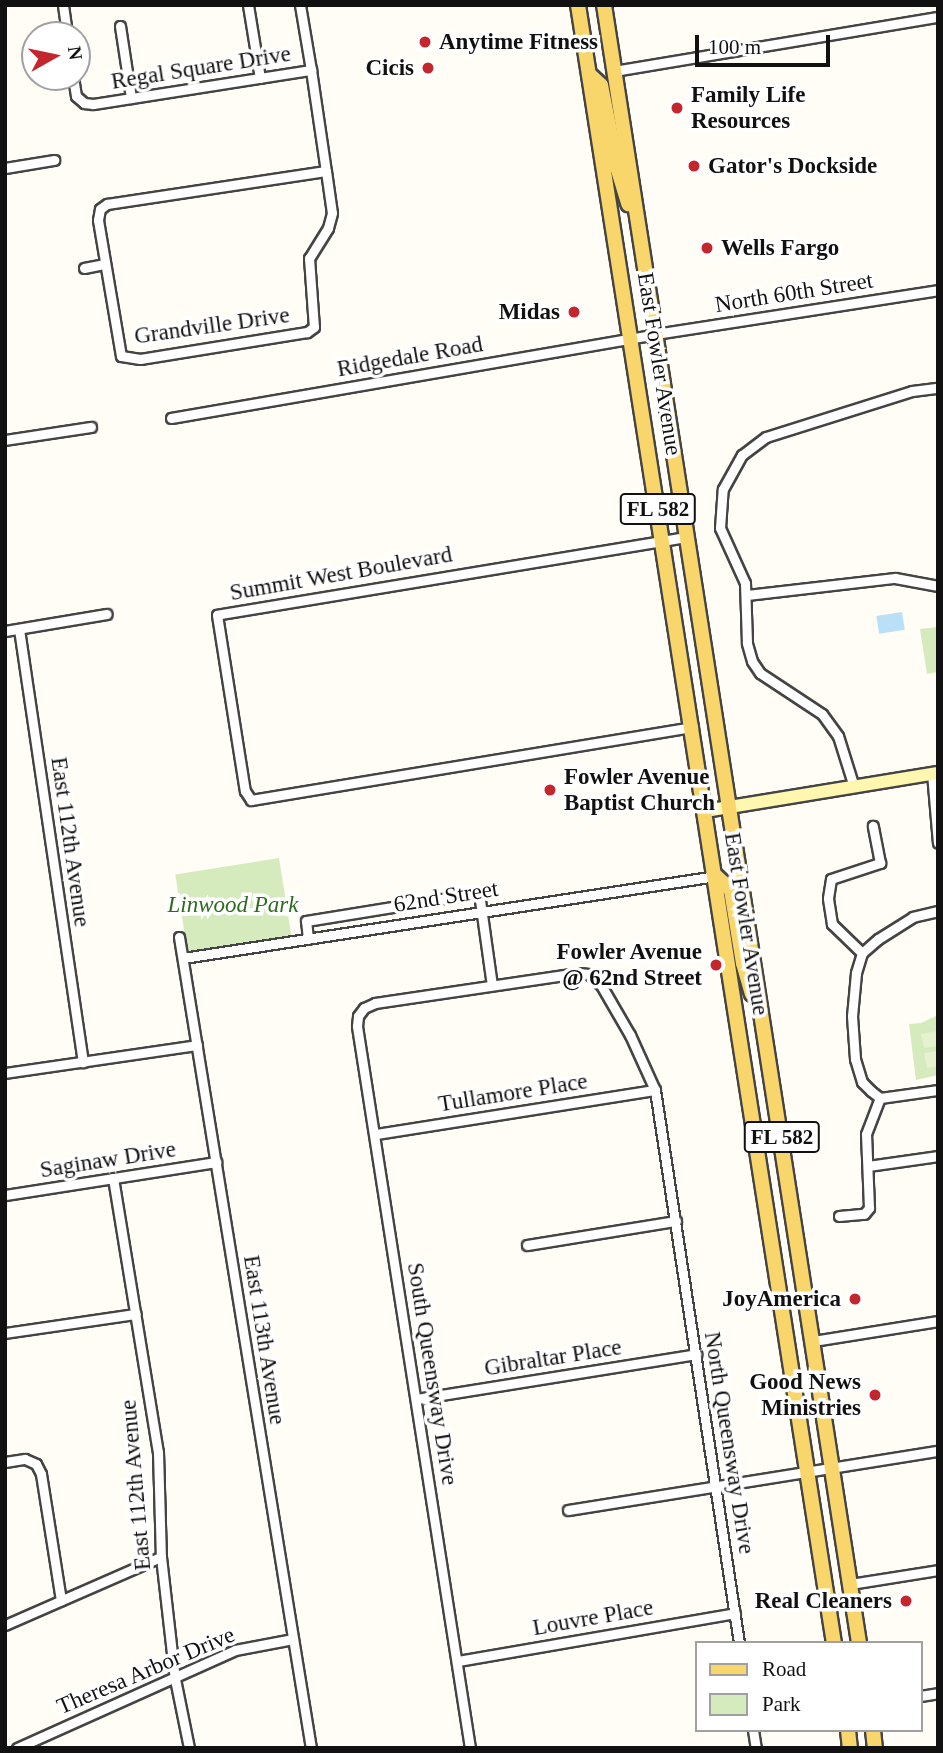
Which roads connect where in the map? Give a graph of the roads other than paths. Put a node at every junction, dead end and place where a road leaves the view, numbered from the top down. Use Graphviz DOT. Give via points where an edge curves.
graph roads {
  1 [pos="248,5"];
  2 [pos="300,5"];
  3 [pos="578,5"];
  4 [pos="604,5"];
  5 [pos="938,17"];
  6 [pos="120,26"];
  7 [pos="311,70"];
  8 [pos="614,71"];
  9 [pos="589,74"];
  10 [pos="260,78"];
  11 [pos="75,91"];
  12 [pos="131,98"];
  13 [pos="54,160"];
  14 [pos="5,168"];
  15 [pos="326,172"];
  16 [pos="635,208"];
  17 [pos="104,264"];
  18 [pos="84,268"];
  19 [pos="938,290"];
  20 [pos="655,334"];
  21 [pos="632,338"];
  22 [pos="938,388"];
  23 [pos="171,418"];
  24 [pos="91,427"];
  25 [pos="5,440"];
  26 [pos="686,537"];
  27 [pos="663,539"];
  28 [pos="938,586"];
  29 [pos="747,595"];
  30 [pos="107,614"];
  31 [pos="19,629"];
  32 [pos="5,631"];
  33 [pos="693,727"];
  34 [pos="935,773"];
  35 [pos="854,787"];
  36 [pos="729,808"];
  37 [pos="705,811"];
  38 [pos="873,826"];
  39 [pos="938,843"];
  40 [pos="716,876"];
  41 [pos="482,910"];
  42 [pos="938,911"];
  43 [pos="180,937"];
  44 [pos="308,939"];
  45 [pos="862,953"];
  46 [pos="183,958"];
  47 [pos="492,985"];
  48 [pos="197,1045"];
  49 [pos="83,1062"];
  50 [pos="771,1063"];
  51 [pos="5,1073"];
  52 [pos="655,1090"];
  53 [pos="938,1090"];
  54 [pos="880,1098"];
  55 [pos="376,1135"];
  56 [pos="938,1156"];
  57 [pos="216,1162"];
  58 [pos="868,1166"];
  59 [pos="113,1178"];
  60 [pos="5,1195"];
  61 [pos="839,1216"];
  62 [pos="676,1221"];
  63 [pos="527,1245"];
  64 [pos="136,1314"];
  65 [pos="938,1321"];
  66 [pos="5,1333"];
  67 [pos="813,1341"];
  68 [pos="696,1354"];
  69 [pos="416,1399"];
  70 [pos="938,1451"];
  71 [pos="5,1462"];
  72 [pos="832,1466"];
  73 [pos="808,1471"];
  74 [pos="716,1484"];
  75 [pos="568,1510"];
  76 [pos="161,1557"];
  77 [pos="938,1570"];
  78 [pos="850,1584"];
  79 [pos="61,1600"];
  80 [pos="735,1613"];
  81 [pos="5,1625"];
  82 [pos="293,1639"];
  83 [pos="739,1641"];
  84 [pos="834,1641"];
  85 [pos="859,1641"];
  86 [pos="458,1661"];
  87 [pos="175,1679"];
  88 [pos="17,1748"];
  89 [pos="189,1748"];
  90 [pos="310,1748"];
  91 [pos="470,1748"];
  1 -- 10 [label="street"];
  2 -- 7 [label="street, Grandville Drive"];
  3 -- 9 [label="main road, East Fowler Avenue / FL 582"];
  4 -- 8 [label="main road, East Fowler Avenue / FL 582"];
  5 -- 8 [label="street"];
  6 -- 12 [label="street"];
  7 -- 10 [label="street, Regal Square Drive"];
  7 -- 15 [label="street, Grandville Drive"];
  8 -- 16 [label="main road, East Fowler Avenue / FL 582"];
  9 -- 16 [label="main road" via="601,85 625,202"];
  9 -- 21 [label="main road, East Fowler Avenue / FL 582"];
  10 -- 12 [label="street, Regal Square Drive"];
  11 -- 12 [label="street, Regal Square Drive" via="83,103"];
  13 -- 14 [label="street"];
  15 -- 17 [label="street, Grandville Drive" via="107,204 100,209 98,220"];
  15 -- 17 [label="street, Grandville Drive" via="332,214 309,258 316,320 307,332 129,359 117,350"];
  16 -- 20 [label="main road, East Fowler Avenue / FL 582"];
  17 -- 18 [label="street"];
  19 -- 20 [label="street, North 60th Street"];
  20 -- 21 [label="street, Ridgedale Road"];
  20 -- 26 [label="main road, East Fowler Avenue / FL 582"];
  21 -- 23 [label="street, Ridgedale Road"];
  21 -- 27 [label="main road, East Fowler Avenue / FL 582"];
  22 -- 29 [label="street" via="912,391 775,433 742,455 723,489 720,528"];
  24 -- 25 [label="street"];
  26 -- 27 [label="street, Summit West Boulevard"];
  26 -- 36 [label="main road, East Fowler Avenue / FL 582"];
  27 -- 33 [label="main road, East Fowler Avenue / FL 582"];
  27 -- 33 [label="street, Summit West Boulevard" via="217,615 245,791 251,800"];
  28 -- 29 [label="street" via="895,578"];
  29 -- 35 [label="street" via="747,643 752,661 760,673 822,714 838,736"];
  30 -- 31 [label="street"];
  31 -- 32 [label="street"];
  31 -- 49 [label="street, East 112th Avenue"];
  33 -- 37 [label="main road, East Fowler Avenue / FL 582"];
  34 -- 35 [label="street"];
  34 -- 39 [label="street"];
  35 -- 36 [label="street"];
  36 -- 37 [label="street"];
  36 -- 50 [label="main road, East Fowler Avenue / FL 582"];
  37 -- 40 [label="main road, East Fowler Avenue / FL 582"];
  38 -- 45 [label="street" via="880,863 831,880 828,898 832,923"];
  40 -- 41 [label="street, 62nd Street"];
  40 -- 50 [label="main road" via="731,890 743,963"];
  40 -- 73 [label="main road, East Fowler Avenue / FL 582"];
  41 -- 44 [label="street, 62nd Street"];
  41 -- 44 [label="street" via="479,894 306,921"];
  41 -- 47 [label="street"];
  42 -- 45 [label="street" via="914,917"];
  43 -- 46 [label="street, East 113th Avenue"];
  44 -- 46 [label="street, 62nd Street"];
  45 -- 54 [label="street" via="852,1016 855,1059 862,1082"];
  46 -- 48 [label="street, East 113th Avenue"];
  47 -- 52 [label="street, North Queensway Drive" via="589,974 601,985 630,1035"];
  47 -- 55 [label="street, South Queensway Drive" via="364,1008 357,1026"];
  48 -- 49 [label="street"];
  48 -- 57 [label="street, East 113th Avenue"];
  49 -- 51 [label="street"];
  50 -- 67 [label="main road, East Fowler Avenue / FL 582"];
  52 -- 55 [label="street, Tullamore Place"];
  52 -- 62 [label="street, North Queensway Drive"];
  53 -- 54 [label="street"];
  54 -- 58 [label="street" via="866,1134"];
  55 -- 69 [label="street, South Queensway Drive"];
  56 -- 58 [label="street"];
  57 -- 59 [label="street, Saginaw Drive"];
  57 -- 82 [label="street, East 113th Avenue"];
  58 -- 61 [label="street" via="869,1208 863,1214"];
  59 -- 60 [label="street, Saginaw Drive"];
  59 -- 64 [label="street, East 112th Avenue"];
  62 -- 63 [label="street"];
  62 -- 68 [label="street, North Queensway Drive"];
  64 -- 66 [label="street"];
  64 -- 76 [label="street, East 112th Avenue" via="158,1452"];
  65 -- 67 [label="street"];
  67 -- 72 [label="main road, East Fowler Avenue / FL 582"];
  68 -- 69 [label="street, Gibraltar Place"];
  68 -- 74 [label="street, North Queensway Drive"];
  69 -- 86 [label="street, South Queensway Drive"];
  70 -- 72 [label="street"];
  71 -- 79 [label="street" via="25,1459 36,1464 41,1474"];
  72 -- 73 [label="street"];
  72 -- 78 [label="main road, East Fowler Avenue / FL 582"];
  73 -- 74 [label="street"];
  73 -- 84 [label="main road, East Fowler Avenue / FL 582"];
  74 -- 75 [label="street"];
  74 -- 80 [label="street, North Queensway Drive"];
  76 -- 79 [label="street"];
  76 -- 87 [label="street, East 112th Avenue"];
  77 -- 78 [label="street"];
  78 -- 85 [label="main road, East Fowler Avenue / FL 582"];
  79 -- 81 [label="street"];
  80 -- 83 [label="street, North Queensway Drive"];
  80 -- 86 [label="street, Louvre Place"];
  82 -- 87 [label="street, Theresa Arbor Drive" via="235,1650"];
  82 -- 90 [label="street, East 113th Avenue"];
  86 -- 91 [label="street, South Queensway Drive"];
  87 -- 88 [label="street, Theresa Arbor Drive"];
  87 -- 89 [label="street, East 112th Avenue"];
}
